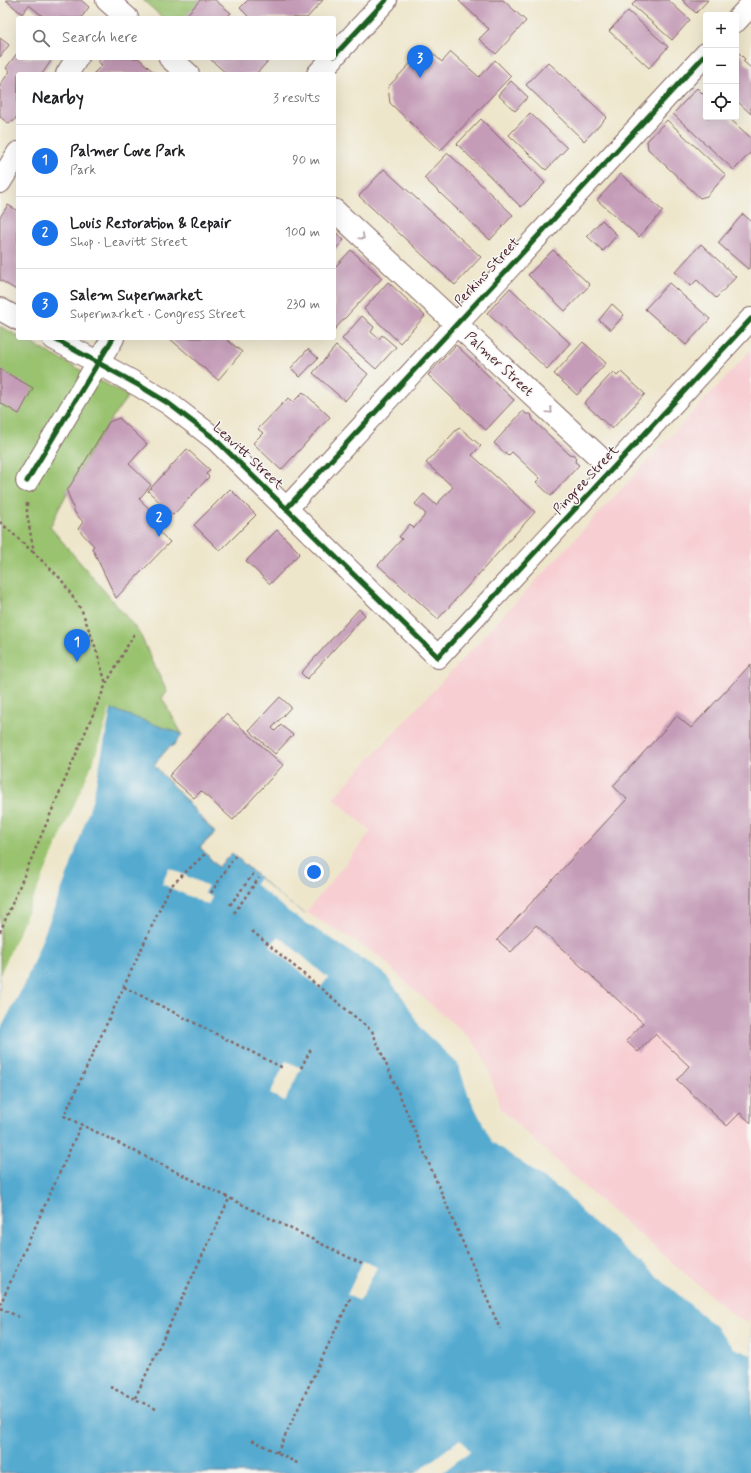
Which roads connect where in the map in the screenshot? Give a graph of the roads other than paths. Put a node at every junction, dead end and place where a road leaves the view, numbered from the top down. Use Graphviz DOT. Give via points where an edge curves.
graph roads {
  1 [pos="386,0"];
  2 [pos="751,5"];
  3 [pos="106,7"];
  4 [pos="123,16"];
  5 [pos="739,18"];
  6 [pos="336,54"];
  7 [pos="703,57"];
  8 [pos="75,60"];
  9 [pos="172,60"];
  10 [pos="330,60"];
  11 [pos="68,72"];
  12 [pos="186,72"];
  13 [pos="320,72"];
  14 [pos="16,156"];
  15 [pos="0,182"];
  16 [pos="336,212"];
  17 [pos="0,309"];
  18 [pos="16,318"];
  19 [pos="751,319"];
  20 [pos="456,324"];
  21 [pos="57,340"];
  22 [pos="112,340"];
  23 [pos="98,363"];
  24 [pos="612,469"];
  25 [pos="28,481"];
  26 [pos="286,509"];
  27 [pos="438,657"];
  1 -- 6 [label="street"];
  2 -- 5 [label="street"];
  3 -- 4 [label="street"];
  7 -- 20 [label="street, Perkins Street"];
  8 -- 11 [label="street"];
  9 -- 12 [label="street"];
  10 -- 13 [label="street"];
  14 -- 15 [label="street"];
  16 -- 20 [label="street, Palmer Street, one-way"];
  17 -- 18 [label="street"];
  19 -- 24 [label="street, Pingree Street"];
  20 -- 24 [label="street, Palmer Street, one-way"];
  20 -- 26 [label="street, Perkins Street"];
  21 -- 23 [label="street, Leavitt Street"];
  22 -- 23 [label="street"];
  23 -- 25 [label="street"];
  23 -- 26 [label="street, Leavitt Street" via="168,403 215,439"];
  24 -- 27 [label="street, Pingree Street"];
  26 -- 27 [label="street, Leavitt Street"];
}
